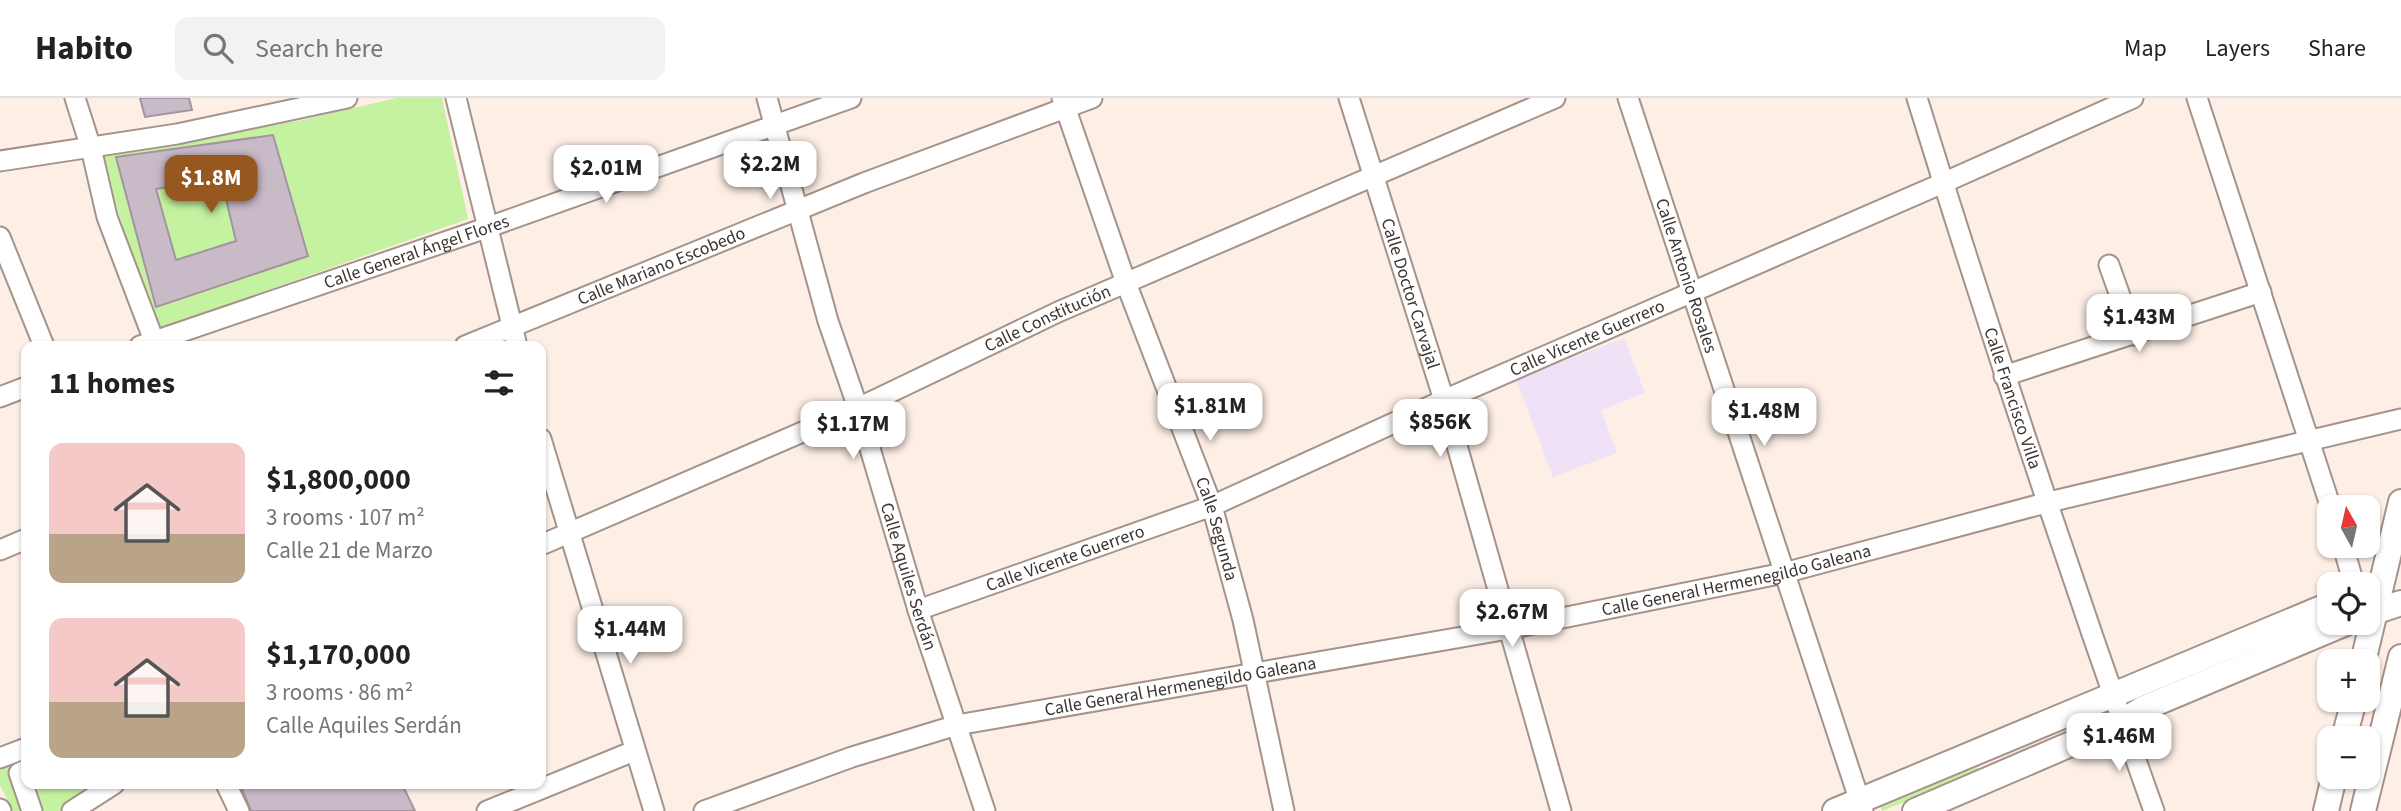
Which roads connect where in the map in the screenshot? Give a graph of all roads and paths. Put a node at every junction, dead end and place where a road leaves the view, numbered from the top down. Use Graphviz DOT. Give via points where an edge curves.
graph roads {
  1 [pos="75,98"];
  2 [pos="347,98"];
  3 [pos="456,98"];
  4 [pos="767,98"];
  5 [pos="851,98"];
  6 [pos="1092,98"];
  7 [pos="1349,98"];
  8 [pos="1555,98"];
  9 [pos="1628,98"];
  10 [pos="1917,98"];
  11 [pos="2133,98"];
  12 [pos="2197,98"];
  13 [pos="1064,103"];
  14 [pos="289,105"];
  15 [pos="774,125"];
  16 [pos="91,148"];
  17 [pos="0,160"];
  18 [pos="1374,177"];
  19 [pos="1943,183"];
  20 [pos="798,211"];
  21 [pos="486,228"];
  22 [pos="0,237"];
  23 [pos="2109,265"];
  24 [pos="1126,284"];
  25 [pos="1692,291"];
  26 [pos="2261,292"];
  27 [pos="512,326"];
  28 [pos="2133,335"];
  29 [pos="42,341"];
  30 [pos="149,341"];
  31 [pos="161,341"];
  32 [pos="477,341"];
  33 [pos="516,341"];
  34 [pos="2004,376"];
  35 [pos="21,389"];
  36 [pos="0,397"];
  37 [pos="1444,400"];
  38 [pos="858,408"];
  39 [pos="2401,419"];
  40 [pos="2308,440"];
  41 [pos="546,456"];
  42 [pos="2326,495"];
  43 [pos="2049,502"];
  44 [pos="2401,502"];
  45 [pos="1212,506"];
  46 [pos="569,533"];
  47 [pos="21,541"];
  48 [pos="546,543"];
  49 [pos="0,550"];
  50 [pos="1784,573"];
  51 [pos="2380,587"];
  52 [pos="2380,596"];
  53 [pos="2401,603"];
  54 [pos="918,610"];
  55 [pos="2317,610"];
  56 [pos="1508,629"];
  57 [pos="2318,635"];
  58 [pos="2401,657"];
  59 [pos="1254,673"];
  60 [pos="2112,696"];
  61 [pos="2122,722"];
  62 [pos="957,725"];
  63 [pos="1987,749"];
  64 [pos="21,750"];
  65 [pos="634,751"];
  66 [pos="0,758"];
  67 [pos="1997,776"];
  68 [pos="546,787"];
  69 [pos="24,789"];
  70 [pos="106,789"];
  71 [pos="228,789"];
  72 [pos="541,789"];
  73 [pos="2331,789"];
  74 [pos="1861,806"];
  75 [pos="32,811"];
  76 [pos="72,811"];
  77 [pos="239,811"];
  78 [pos="487,811"];
  79 [pos="654,811"];
  80 [pos="704,811"];
  81 [pos="985,811"];
  82 [pos="1283,811"];
  83 [pos="1561,811"];
  84 [pos="1835,811"];
  85 [pos="1915,811"];
  86 [pos="2154,811"];
  87 [pos="2326,811"];
  88 [pos="2363,811"];
  1 -- 16 [label="street"];
  2 -- 14 [label="street"];
  3 -- 21 [label="street"];
  4 -- 15 [label="street, Calle Aquiles Serdán"];
  5 -- 15 [label="street, Calle General Ángel Flores"];
  6 -- 13 [label="street, Calle Mariano Escobedo"];
  7 -- 18 [label="street, Calle Doctor Carvajal"];
  8 -- 18 [label="street, Calle Constitución"];
  9 -- 25 [label="street, Calle Antonio Rosales"];
  10 -- 19 [label="street, Calle Francisco Villa"];
  11 -- 19 [label="street, Calle Vicente Guerrero"];
  12 -- 26 [label="street"];
  13 -- 20 [label="street, Calle Mariano Escobedo"];
  13 -- 24 [label="street, Calle Segunda"];
  14 -- 16 [label="street" via="177,134"];
  15 -- 20 [label="street, Calle Aquiles Serdán"];
  15 -- 21 [label="street, Calle General Ángel Flores"];
  16 -- 17 [label="street"];
  16 -- 30 [label="street" via="107,217"];
  18 -- 24 [label="street, Calle Constitución"];
  18 -- 37 [label="street, Calle Doctor Carvajal"];
  19 -- 25 [label="street, Calle Vicente Guerrero"];
  19 -- 34 [label="street, Calle Francisco Villa"];
  20 -- 27 [label="street, Calle Mariano Escobedo"];
  20 -- 38 [label="street, Calle Aquiles Serdán"];
  21 -- 27 [label="street"];
  21 -- 31 [label="street, Calle General Ángel Flores"];
  22 -- 29 [label="street"];
  23 -- 28 [label="street"];
  24 -- 38 [label="street, Calle Constitución"];
  24 -- 45 [label="street, Calle Segunda"];
  25 -- 37 [label="street, Calle Vicente Guerrero"];
  25 -- 50 [label="street, Calle Antonio Rosales"];
  26 -- 28 [label="street"];
  26 -- 40 [label="street"];
  27 -- 32 [label="street, Calle Mariano Escobedo"];
  27 -- 33 [label="street"];
  28 -- 34 [label="street"];
  34 -- 43 [label="street, Calle Francisco Villa"];
  35 -- 36 [label="street"];
  37 -- 45 [label="street, Calle Vicente Guerrero"];
  37 -- 56 [label="street, Calle Doctor Carvajal"];
  38 -- 46 [label="street, Calle Constitución"];
  38 -- 54 [label="street, Calle Aquiles Serdán"];
  39 -- 40 [label="street, Calle General Hermenegildo Galeana"];
  40 -- 42 [label="street"];
  40 -- 43 [label="street, Calle General Hermenegildo Galeana"];
  41 -- 46 [label="street"];
  43 -- 50 [label="street, Calle General Hermenegildo Galeana"];
  43 -- 60 [label="street, Calle Francisco Villa"];
  44 -- 51 [label="main road"];
  45 -- 54 [label="street, Calle Vicente Guerrero"];
  45 -- 59 [label="street, Calle Segunda"];
  46 -- 48 [label="street, Calle Constitución"];
  46 -- 65 [label="street"];
  47 -- 49 [label="street"];
  50 -- 56 [label="street, Calle General Hermenegildo Galeana"];
  50 -- 74 [label="street, Calle Antonio Rosales"];
  52 -- 53 [label="main road"];
  54 -- 62 [label="street, Calle Aquiles Serdán"];
  55 -- 60 [label="main road"];
  56 -- 59 [label="street, Calle General Hermenegildo Galeana"];
  56 -- 83 [label="street, Calle Doctor Carvajal"];
  57 -- 61 [label="main road" via="2142,709"];
  58 -- 88 [label="main road"];
  59 -- 62 [label="street, Calle General Hermenegildo Galeana"];
  59 -- 82 [label="street, Calle Segunda"];
  60 -- 61 [label="street, Calle Francisco Villa"];
  60 -- 63 [label="main road"];
  61 -- 67 [label="main road"];
  61 -- 86 [label="street, Calle Francisco Villa"];
  62 -- 80 [label="street, Calle General Hermenegildo Galeana"];
  62 -- 81 [label="street, Calle Aquiles Serdán"];
  63 -- 67 [label="main road"];
  63 -- 74 [label="main road"];
  64 -- 66 [label="street"];
  65 -- 68 [label="street"];
  65 -- 79 [label="street"];
  67 -- 85 [label="main road"];
  69 -- 75 [label="street"];
  70 -- 76 [label="street"];
  71 -- 77 [label="street"];
  72 -- 78 [label="street"];
  73 -- 87 [label="main road"];
  74 -- 84 [label="main road"];
}
